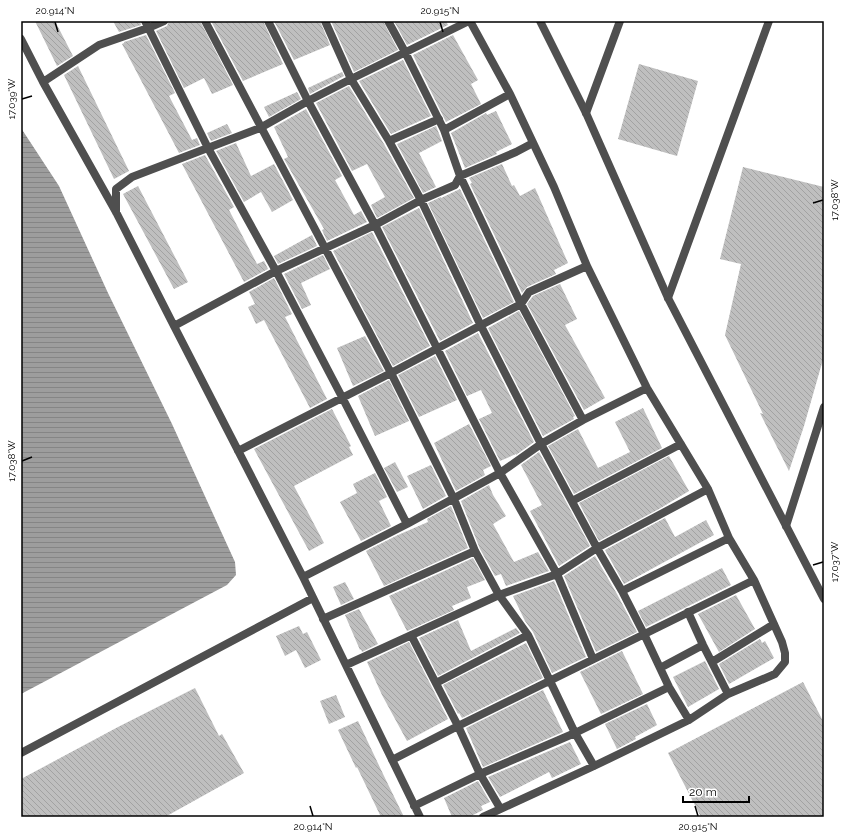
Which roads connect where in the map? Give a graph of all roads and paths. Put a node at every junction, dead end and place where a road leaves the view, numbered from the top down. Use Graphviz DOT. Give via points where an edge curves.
graph roads {
  1 [pos="164,21"];
  2 [pos="205,21"];
  3 [pos="268,21"];
  4 [pos="325,21"];
  5 [pos="388,21"];
  6 [pos="470,21"];
  7 [pos="540,21"];
  8 [pos="620,21"];
  9 [pos="769,21"];
  10 [pos="147,25"];
  11 [pos="21,39"];
  12 [pos="405,52"];
  13 [pos="352,79"];
  14 [pos="43,82"];
  15 [pos="510,94"];
  16 [pos="308,101"];
  17 [pos="586,113"];
  18 [pos="439,119"];
  19 [pos="260,128"];
  20 [pos="444,130"];
  21 [pos="389,141"];
  22 [pos="533,143"];
  23 [pos="208,148"];
  24 [pos="460,176"];
  25 [pos="421,200"];
  26 [pos="116,212"];
  27 [pos="375,225"];
  28 [pos="325,248"];
  29 [pos="587,266"];
  30 [pos="276,271"];
  31 [pos="668,298"];
  32 [pos="521,304"];
  33 [pos="174,326"];
  34 [pos="481,326"];
  35 [pos="437,348"];
  36 [pos="391,373"];
  37 [pos="647,388"];
  38 [pos="342,397"];
  39 [pos="824,407"];
  40 [pos="582,420"];
  41 [pos="541,444"];
  42 [pos="681,444"];
  43 [pos="238,451"];
  44 [pos="500,473"];
  45 [pos="708,490"];
  46 [pos="454,499"];
  47 [pos="572,501"];
  48 [pos="406,524"];
  49 [pos="786,526"];
  50 [pos="729,538"];
  51 [pos="597,548"];
  52 [pos="475,551"];
  53 [pos="557,574"];
  54 [pos="303,577"];
  55 [pos="754,580"];
  56 [pos="622,591"];
  57 [pos="499,595"];
  58 [pos="313,598"];
  59 [pos="824,599"];
  60 [pos="688,612"];
  61 [pos="323,619"];
  62 [pos="774,624"];
  63 [pos="644,634"];
  64 [pos="411,635"];
  65 [pos="528,635"];
  66 [pos="703,645"];
  67 [pos="592,659"];
  68 [pos="712,662"];
  69 [pos="346,665"];
  70 [pos="660,668"];
  71 [pos="550,680"];
  72 [pos="436,683"];
  73 [pos="669,688"];
  74 [pos="728,694"];
  75 [pos="689,720"];
  76 [pos="458,726"];
  77 [pos="575,733"];
  78 [pos="21,752"];
  79 [pos="392,760"];
  80 [pos="594,766"];
  81 [pos="480,774"];
  82 [pos="414,806"];
  83 [pos="500,808"];
  84 [pos="420,817"];
  85 [pos="483,817"];
  1 -- 10 [label="street"];
  2 -- 19 [label="street"];
  3 -- 16 [label="street"];
  4 -- 13 [label="street"];
  5 -- 12 [label="street"];
  6 -- 12 [label="street"];
  6 -- 15 [label="street"];
  7 -- 17 [label="street"];
  8 -- 17 [label="street"];
  9 -- 31 [label="street"];
  10 -- 14 [label="street" via="99,45"];
  10 -- 23 [label="street"];
  11 -- 14 [label="street"];
  12 -- 13 [label="street"];
  12 -- 18 [label="street"];
  13 -- 16 [label="street"];
  13 -- 21 [label="street"];
  14 -- 26 [label="street"];
  15 -- 20 [label="street"];
  15 -- 22 [label="street"];
  16 -- 19 [label="street"];
  16 -- 27 [label="street"];
  17 -- 31 [label="street"];
  18 -- 20 [label="street"];
  18 -- 21 [label="street"];
  19 -- 23 [label="street"];
  19 -- 28 [label="street"];
  20 -- 24 [label="street"];
  21 -- 25 [label="street"];
  22 -- 24 [label="street"];
  22 -- 29 [label="street"];
  23 -- 26 [label="street" via="132,177 116,188"];
  23 -- 30 [label="street"];
  24 -- 25 [label="street" via="455,185"];
  24 -- 32 [label="street"];
  25 -- 27 [label="street"];
  25 -- 34 [label="street"];
  26 -- 33 [label="street"];
  27 -- 28 [label="street"];
  27 -- 35 [label="street"];
  28 -- 30 [label="street"];
  28 -- 36 [label="street"];
  29 -- 32 [label="street" via="529,292"];
  29 -- 37 [label="street"];
  30 -- 33 [label="street"];
  30 -- 38 [label="street"];
  31 -- 49 [label="street"];
  32 -- 34 [label="street"];
  32 -- 40 [label="street"];
  33 -- 43 [label="street"];
  34 -- 35 [label="street"];
  34 -- 41 [label="street"];
  35 -- 36 [label="street"];
  35 -- 44 [label="street"];
  36 -- 38 [label="street"];
  36 -- 46 [label="street"];
  37 -- 40 [label="street"];
  37 -- 42 [label="street"];
  38 -- 43 [label="street"];
  38 -- 48 [label="street"];
  39 -- 49 [label="street"];
  40 -- 41 [label="street"];
  41 -- 44 [label="street"];
  41 -- 47 [label="street"];
  42 -- 45 [label="street"];
  42 -- 47 [label="street"];
  43 -- 54 [label="street"];
  44 -- 46 [label="street"];
  44 -- 53 [label="street"];
  45 -- 50 [label="street"];
  45 -- 51 [label="street"];
  46 -- 48 [label="street"];
  46 -- 52 [label="street"];
  47 -- 51 [label="street"];
  48 -- 54 [label="street"];
  49 -- 59 [label="street"];
  50 -- 55 [label="street"];
  50 -- 56 [label="street"];
  51 -- 53 [label="street"];
  51 -- 56 [label="street"];
  52 -- 57 [label="street"];
  52 -- 61 [label="street"];
  53 -- 57 [label="street"];
  53 -- 67 [label="street"];
  54 -- 58 [label="street"];
  55 -- 60 [label="street"];
  55 -- 62 [label="street"];
  56 -- 63 [label="street"];
  57 -- 64 [label="street"];
  57 -- 65 [label="street"];
  58 -- 61 [label="street"];
  58 -- 78 [label="street"];
  60 -- 63 [label="street"];
  60 -- 66 [label="street"];
  61 -- 69 [label="street"];
  62 -- 68 [label="street"];
  62 -- 74 [label="street" via="782,642 785,662 774,674"];
  63 -- 67 [label="street"];
  63 -- 70 [label="street"];
  64 -- 69 [label="street"];
  64 -- 72 [label="street"];
  65 -- 71 [label="street"];
  65 -- 72 [label="street"];
  66 -- 68 [label="street"];
  66 -- 70 [label="street"];
  67 -- 71 [label="street"];
  68 -- 74 [label="street"];
  69 -- 79 [label="street"];
  70 -- 73 [label="street"];
  71 -- 76 [label="street"];
  71 -- 77 [label="street"];
  72 -- 76 [label="street"];
  73 -- 75 [label="street"];
  73 -- 77 [label="street"];
  74 -- 75 [label="street"];
  75 -- 80 [label="street"];
  76 -- 79 [label="street"];
  76 -- 81 [label="street"];
  77 -- 80 [label="street"];
  77 -- 81 [label="street"];
  79 -- 82 [label="street"];
  80 -- 83 [label="street"];
  81 -- 82 [label="street"];
  81 -- 83 [label="street"];
  82 -- 84 [label="street"];
  83 -- 85 [label="street"];
}
